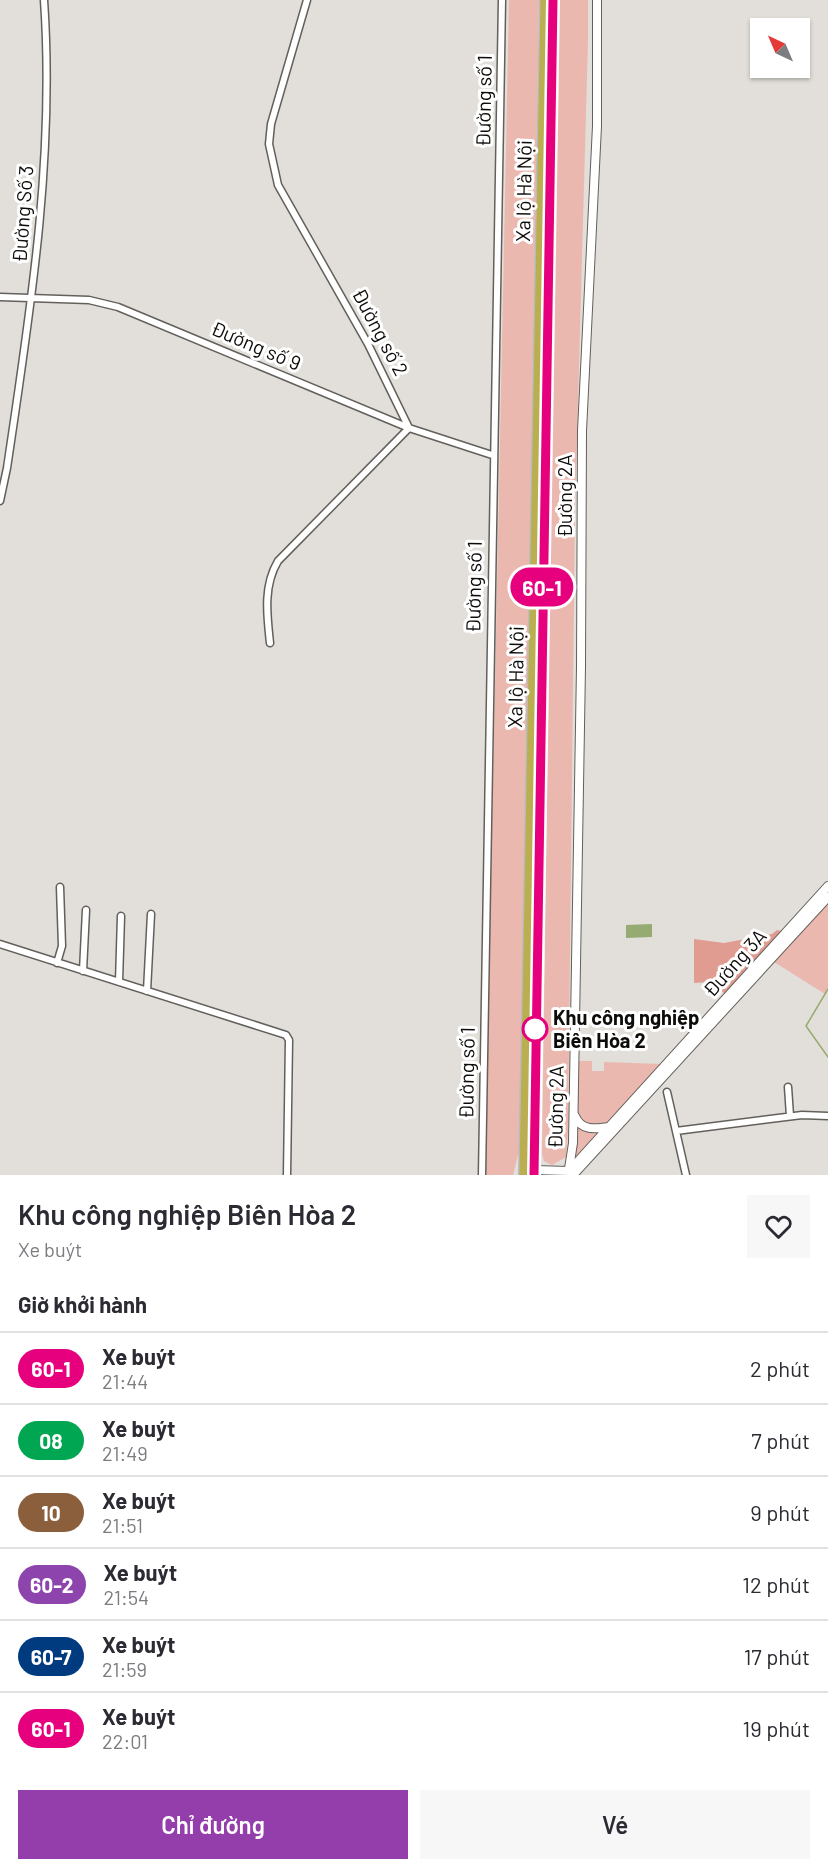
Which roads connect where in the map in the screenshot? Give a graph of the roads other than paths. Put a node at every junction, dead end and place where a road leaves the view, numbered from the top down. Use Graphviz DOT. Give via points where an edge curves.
graph roads {
  1 [pos="44,0"];
  2 [pos="307,0"];
  3 [pos="502,0"];
  4 [pos="545,0"];
  5 [pos="553,0"];
  6 [pos="597,0"];
  7 [pos="0,297"];
  8 [pos="33,298"];
  9 [pos="409,428"];
  10 [pos="492,455"];
  11 [pos="0,501"];
  12 [pos="270,643"];
  13 [pos="828,885"];
  14 [pos="60,887"];
  15 [pos="828,897"];
  16 [pos="86,910"];
  17 [pos="151,914"];
  18 [pos="122,916"];
  19 [pos="0,944"];
  20 [pos="772,945"];
  21 [pos="780,951"];
  22 [pos="57,963"];
  23 [pos="83,971"];
  24 [pos="119,982"];
  25 [pos="147,991"];
  26 [pos="788,1087"];
  27 [pos="667,1092"];
  28 [pos="573,1108"];
  29 [pos="790,1116"];
  30 [pos="828,1116"];
  31 [pos="609,1127"];
  32 [pos="676,1131"];
  33 [pos="534,1172"];
  34 [pos="570,1174"];
  35 [pos="287,1175"];
  36 [pos="482,1175"];
  37 [pos="524,1175"];
  38 [pos="686,1175"];
  1 -- 8 [label="street, Đường Số 3" via="44,160"];
  2 -- 9 [label="street, Đường số 2" via="271,124 273,173 368,344"];
  3 -- 10 [label="street, Đường số 1"];
  4 -- 37 [label="highway, Xa lộ Hà Nội"];
  5 -- 33 [label="highway, Xa lộ Hà Nội"];
  6 -- 28 [label="street, Đường 2A" via="597,126 582,430"];
  7 -- 8 [label="street, Đường số 9"];
  8 -- 9 [label="street, Đường số 9" via="89,300 139,314"];
  8 -- 11 [label="street, Đường Số 3"];
  9 -- 10 [label="street, Đường số 9"];
  9 -- 12 [label="street" via="278,561 267,599"];
  10 -- 36 [label="street, Đường số 1"];
  13 -- 20 [label="street, Đường 3A"];
  14 -- 22 [label="street" via="62,946"];
  15 -- 21 [label="street, Đường 3A"];
  16 -- 23 [label="street"];
  17 -- 25 [label="street"];
  18 -- 24 [label="street"];
  19 -- 22 [label="street"];
  20 -- 21 [label="street"];
  20 -- 31 [label="street, Đường 3A"];
  21 -- 34 [label="street, Đường 3A"];
  22 -- 23 [label="street"];
  23 -- 24 [label="street"];
  24 -- 25 [label="street"];
  25 -- 35 [label="street" via="288,1037"];
  26 -- 29 [label="street"];
  27 -- 32 [label="street"];
  28 -- 31 [label="street" via="582,1126"];
  28 -- 34 [label="street, Đường 2A"];
  29 -- 30 [label="street"];
  29 -- 32 [label="street"];
  31 -- 34 [label="street, Đường 3A"];
  32 -- 38 [label="street"];
  33 -- 34 [label="street"];
}
